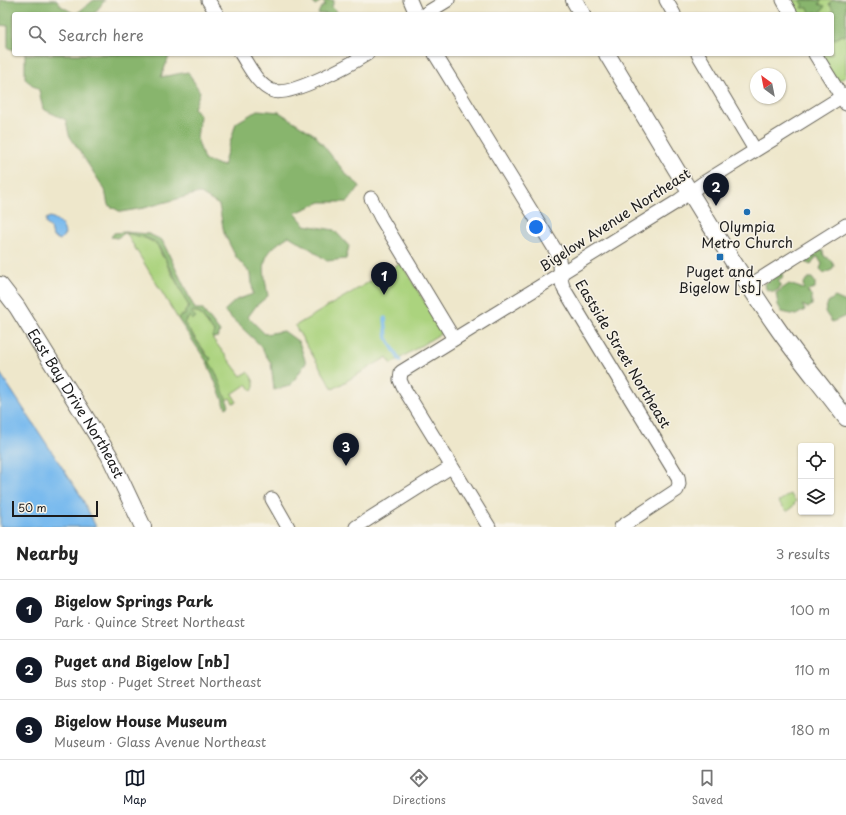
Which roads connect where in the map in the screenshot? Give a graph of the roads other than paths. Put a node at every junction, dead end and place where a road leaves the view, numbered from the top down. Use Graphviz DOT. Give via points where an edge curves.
graph roads {
  1 [pos="208,0"];
  2 [pos="410,0"];
  3 [pos="448,0"];
  4 [pos="574,0"];
  5 [pos="666,0"];
  6 [pos="783,0"];
  7 [pos="215,12"];
  8 [pos="415,12"];
  9 [pos="428,12"];
  10 [pos="581,12"];
  11 [pos="673,12"];
  12 [pos="790,12"];
  13 [pos="242,56"];
  14 [pos="363,56"];
  15 [pos="436,56"];
  16 [pos="608,56"];
  17 [pos="699,56"];
  18 [pos="816,56"];
  19 [pos="844,98"];
  20 [pos="755,150"];
  21 [pos="690,192"];
  22 [pos="371,198"];
  23 [pos="846,225"];
  24 [pos="560,274"];
  25 [pos="0,285"];
  26 [pos="749,286"];
  27 [pos="454,339"];
  28 [pos="846,418"];
  29 [pos="451,467"];
  30 [pos="272,499"];
  31 [pos="143,527"];
  32 [pos="288,527"];
  33 [pos="356,527"];
  34 [pos="489,527"];
  35 [pos="621,527"];
  1 -- 7 [label="street"];
  2 -- 8 [label="street"];
  3 -- 9 [label="street"];
  4 -- 10 [label="street"];
  5 -- 11 [label="street"];
  6 -- 12 [label="street"];
  13 -- 14 [label="street" via="260,82 273,91 283,92 322,77"];
  15 -- 24 [label="street, Eastside Street Northeast" via="556,251 561,264"];
  16 -- 21 [label="street"];
  17 -- 20 [label="street"];
  18 -- 19 [label="street"];
  19 -- 20 [label="street, Bigelow Avenue Northeast"];
  20 -- 21 [label="street, Bigelow Avenue Northeast"];
  21 -- 24 [label="street, Bigelow Avenue Northeast"];
  21 -- 26 [label="street"];
  22 -- 27 [label="street"];
  23 -- 26 [label="street"];
  24 -- 27 [label="street, Bigelow Avenue Northeast"];
  24 -- 35 [label="street, Eastside Street Northeast" via="564,290 678,477 677,490"];
  25 -- 31 [label="street, East Bay Drive Northeast" via="17,307 109,455"];
  26 -- 28 [label="street"];
  27 -- 29 [label="street, Bigelow Avenue Northeast" via="401,372 400,380"];
  29 -- 33 [label="street"];
  29 -- 34 [label="street"];
  30 -- 32 [label="street"];
}
